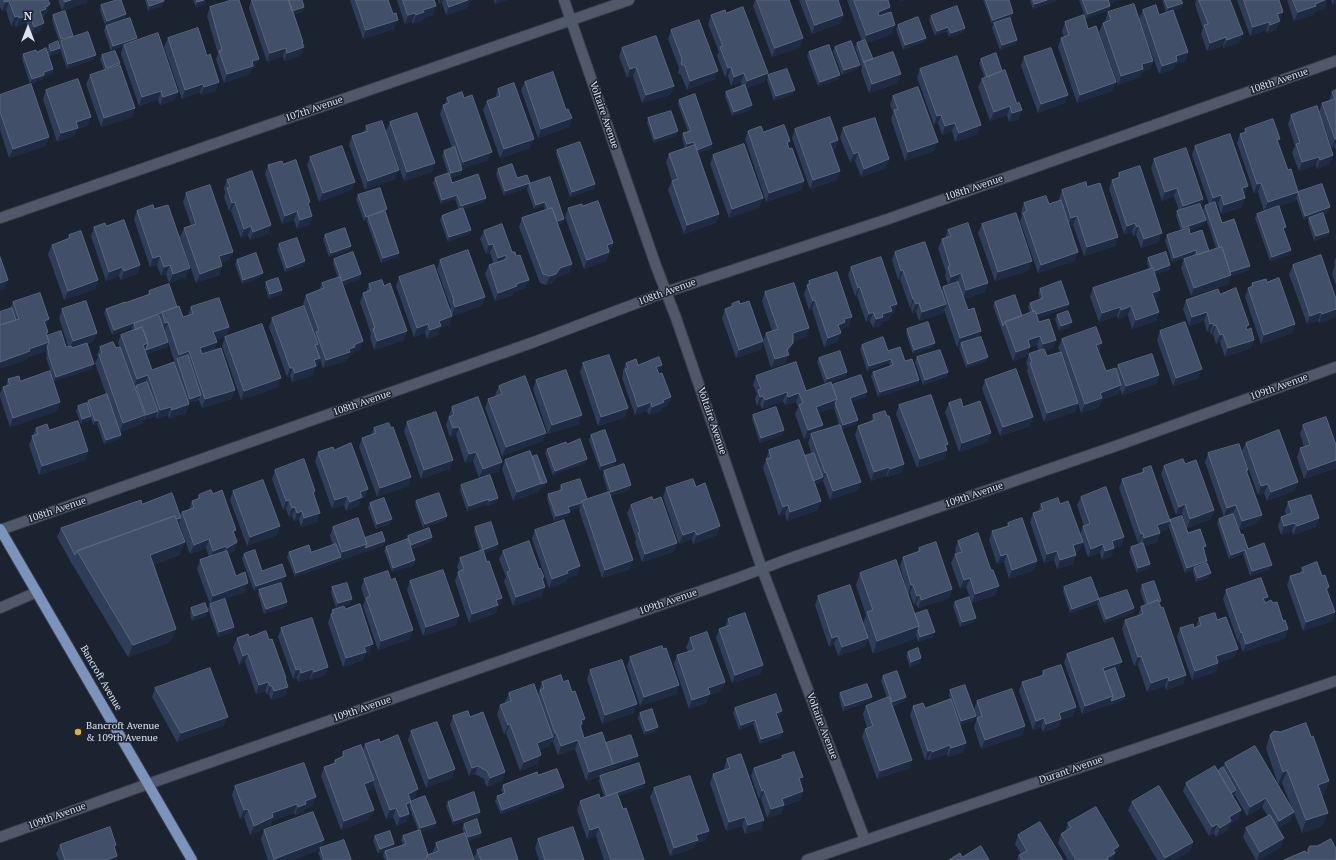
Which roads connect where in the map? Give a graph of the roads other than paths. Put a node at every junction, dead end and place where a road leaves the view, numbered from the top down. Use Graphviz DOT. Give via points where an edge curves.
graph roads {
  1 [pos="564,0"];
  2 [pos="629,0"];
  3 [pos="571,20"];
  4 [pos="1336,61"];
  5 [pos="0,218"];
  6 [pos="666,292"];
  7 [pos="1336,367"];
  8 [pos="0,530"];
  9 [pos="762,569"];
  10 [pos="37,592"];
  11 [pos="0,608"];
  12 [pos="1336,681"];
  13 [pos="148,784"];
  14 [pos="0,837"];
  15 [pos="865,840"];
  16 [pos="192,860"];
  17 [pos="807,860"];
  1 -- 3 [label="street, Voltaire Avenue"];
  2 -- 3 [label="street, 107th Avenue"];
  3 -- 5 [label="street, 107th Avenue"];
  3 -- 6 [label="street, Voltaire Avenue"];
  4 -- 6 [label="street, 108th Avenue" via="888,218"];
  6 -- 8 [label="street, 108th Avenue" via="534,342"];
  6 -- 9 [label="street, Voltaire Avenue"];
  7 -- 9 [label="street, 109th Avenue"];
  8 -- 10 [label="main road, Bancroft Avenue"];
  9 -- 13 [label="street, 109th Avenue"];
  9 -- 15 [label="street, Voltaire Avenue"];
  10 -- 11 [label="street"];
  10 -- 13 [label="main road, Bancroft Avenue"];
  12 -- 15 [label="street, Durant Avenue"];
  13 -- 14 [label="street, 109th Avenue"];
  13 -- 16 [label="main road, Bancroft Avenue"];
  15 -- 17 [label="street, Durant Avenue"];
}
